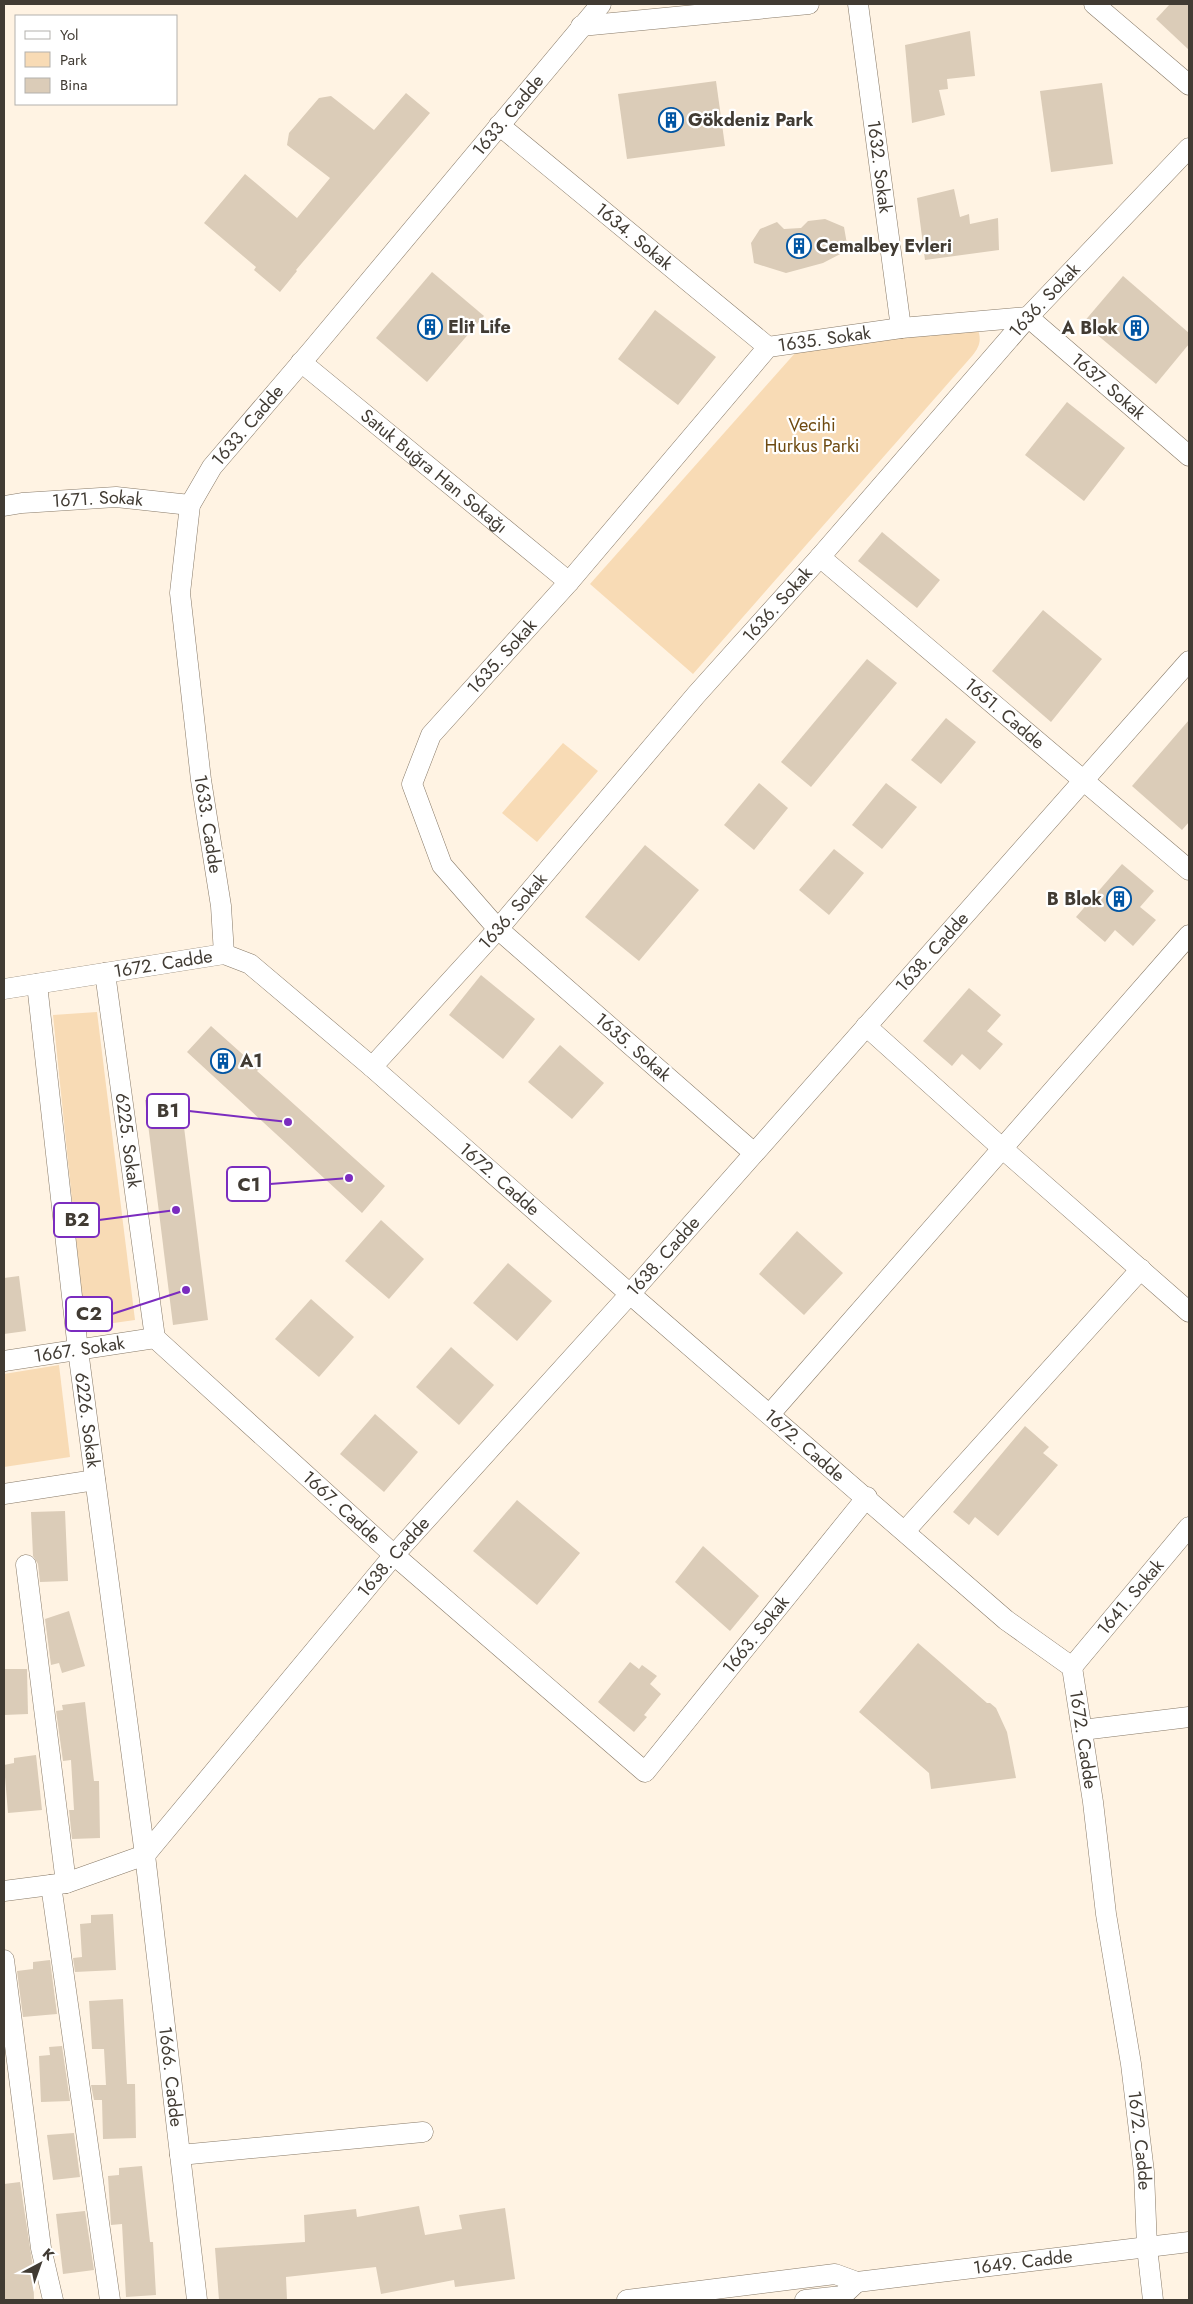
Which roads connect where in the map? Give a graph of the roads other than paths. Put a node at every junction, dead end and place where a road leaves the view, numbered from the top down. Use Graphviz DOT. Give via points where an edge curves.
graph roads {
  1 [pos="601,4"];
  2 [pos="809,4"];
  3 [pos="858,4"];
  4 [pos="1094,4"];
  5 [pos="581,26"];
  6 [pos="1189,85"];
  7 [pos="499,125"];
  8 [pos="1189,148"];
  9 [pos="1028,317"];
  10 [pos="901,328"];
  11 [pos="768,347"];
  12 [pos="301,362"];
  13 [pos="1189,456"];
  14 [pos="190,505"];
  15 [pos="4,506"];
  16 [pos="820,557"];
  17 [pos="569,582"];
  18 [pos="1189,661"];
  19 [pos="1084,780"];
  20 [pos="1189,870"];
  21 [pos="498,929"];
  22 [pos="1189,935"];
  23 [pos="224,954"];
  24 [pos="105,973"];
  25 [pos="37,984"];
  26 [pos="4,989"];
  27 [pos="866,1026"];
  28 [pos="372,1067"];
  29 [pos="1003,1149"];
  30 [pos="754,1153"];
  31 [pos="1141,1269"];
  32 [pos="630,1294"];
  33 [pos="1189,1312"];
  34 [pos="155,1338"];
  35 [pos="78,1350"];
  36 [pos="4,1361"];
  37 [pos="770,1414"];
  38 [pos="95,1480"];
  39 [pos="4,1494"];
  40 [pos="867,1497"];
  41 [pos="1189,1527"];
  42 [pos="905,1531"];
  43 [pos="394,1555"];
  44 [pos="26,1566"];
  45 [pos="1072,1667"];
  46 [pos="1189,1717"];
  47 [pos="1082,1730"];
  48 [pos="645,1772"];
  49 [pos="145,1855"];
  50 [pos="59,1884"];
  51 [pos="4,1891"];
  52 [pos="4,1960"];
  53 [pos="423,2132"];
  54 [pos="180,2155"];
  55 [pos="1189,2242"];
  56 [pos="1147,2247"];
  57 [pos="857,2282"];
  58 [pos="53,2300"];
  59 [pos="110,2300"];
  60 [pos="197,2300"];
  61 [pos="627,2300"];
  62 [pos="805,2300"];
  63 [pos="1153,2300"];
  1 -- 5 [label="street, 1633. Cadde"];
  2 -- 5 [label="street"];
  3 -- 10 [label="street, 1632. Sokak"];
  4 -- 6 [label="street"];
  5 -- 7 [label="street, 1633. Cadde"];
  7 -- 11 [label="street, 1634. Sokak"];
  7 -- 12 [label="street, 1633. Cadde"];
  8 -- 9 [label="street, 1636. Sokak"];
  9 -- 10 [label="street, 1635. Sokak"];
  9 -- 13 [label="street, 1637. Sokak"];
  9 -- 16 [label="street, 1636. Sokak"];
  10 -- 11 [label="street, 1635. Sokak"];
  11 -- 17 [label="street, 1635. Sokak"];
  12 -- 14 [label="street, 1633. Cadde" via="212,467"];
  12 -- 17 [label="street, Satuk Buğra Han Sokağı"];
  14 -- 15 [label="street, 1671. Sokak" via="116,497"];
  14 -- 23 [label="street, 1633. Cadde" via="180,592 201,780 221,906"];
  16 -- 19 [label="street, 1651. Cadde"];
  16 -- 21 [label="street, 1636. Sokak" via="696,695"];
  17 -- 21 [label="street, 1635. Sokak" via="430,736 412,784 442,865"];
  18 -- 19 [label="street, 1638. Cadde"];
  19 -- 20 [label="street, 1651. Cadde"];
  19 -- 27 [label="street, 1638. Cadde"];
  21 -- 28 [label="street, 1636. Sokak"];
  21 -- 30 [label="street, 1635. Sokak"];
  22 -- 29 [label="street"];
  23 -- 24 [label="street, 1672. Cadde"];
  23 -- 28 [label="street, 1672. Cadde" via="250,964"];
  24 -- 25 [label="street, 1672. Cadde"];
  24 -- 34 [label="street, 6225. Sokak"];
  25 -- 26 [label="street, 1672. Cadde"];
  25 -- 35 [label="street, 6226. Sokak"];
  27 -- 29 [label="street"];
  27 -- 30 [label="street, 1638. Cadde"];
  28 -- 32 [label="street, 1672. Cadde"];
  29 -- 31 [label="street"];
  29 -- 37 [label="street"];
  30 -- 32 [label="street, 1638. Cadde"];
  31 -- 33 [label="street"];
  31 -- 42 [label="street"];
  32 -- 37 [label="street, 1672. Cadde"];
  32 -- 43 [label="street, 1638. Cadde"];
  34 -- 35 [label="street, 1667. Sokak"];
  34 -- 43 [label="street, 1667. Cadde"];
  35 -- 36 [label="street, 1667. Sokak"];
  35 -- 38 [label="street, 6226. Sokak"];
  37 -- 40 [label="street, 1672. Cadde"];
  38 -- 39 [label="street"];
  38 -- 49 [label="street, 6226. Sokak"];
  40 -- 42 [label="street, 1672. Cadde"];
  40 -- 48 [label="street, 1663. Sokak"];
  41 -- 45 [label="street, 1641. Sokak"];
  42 -- 45 [label="street, 1672. Cadde" via="1006,1620"];
  43 -- 48 [label="street, 1667. Cadde"];
  43 -- 49 [label="street, 1638. Cadde"];
  44 -- 50 [label="street"];
  45 -- 47 [label="street, 1672. Cadde"];
  46 -- 47 [label="street"];
  47 -- 56 [label="street, 1672. Cadde" via="1106,1914 1132,2074 1144,2172"];
  49 -- 50 [label="street"];
  49 -- 54 [label="street, 1666. Cadde"];
  50 -- 51 [label="street"];
  50 -- 59 [label="street"];
  52 -- 58 [label="street" via="41,2248"];
  53 -- 54 [label="street"];
  54 -- 60 [label="street, 1666. Cadde"];
  55 -- 56 [label="street, 1649. Cadde"];
  56 -- 57 [label="street, 1649. Cadde"];
  56 -- 63 [label="street, 1672. Cadde"];
  57 -- 61 [label="street, 1649. Cadde" via="834,2274"];
  57 -- 62 [label="street, 1649. Cadde" via="842,2296"];
}
